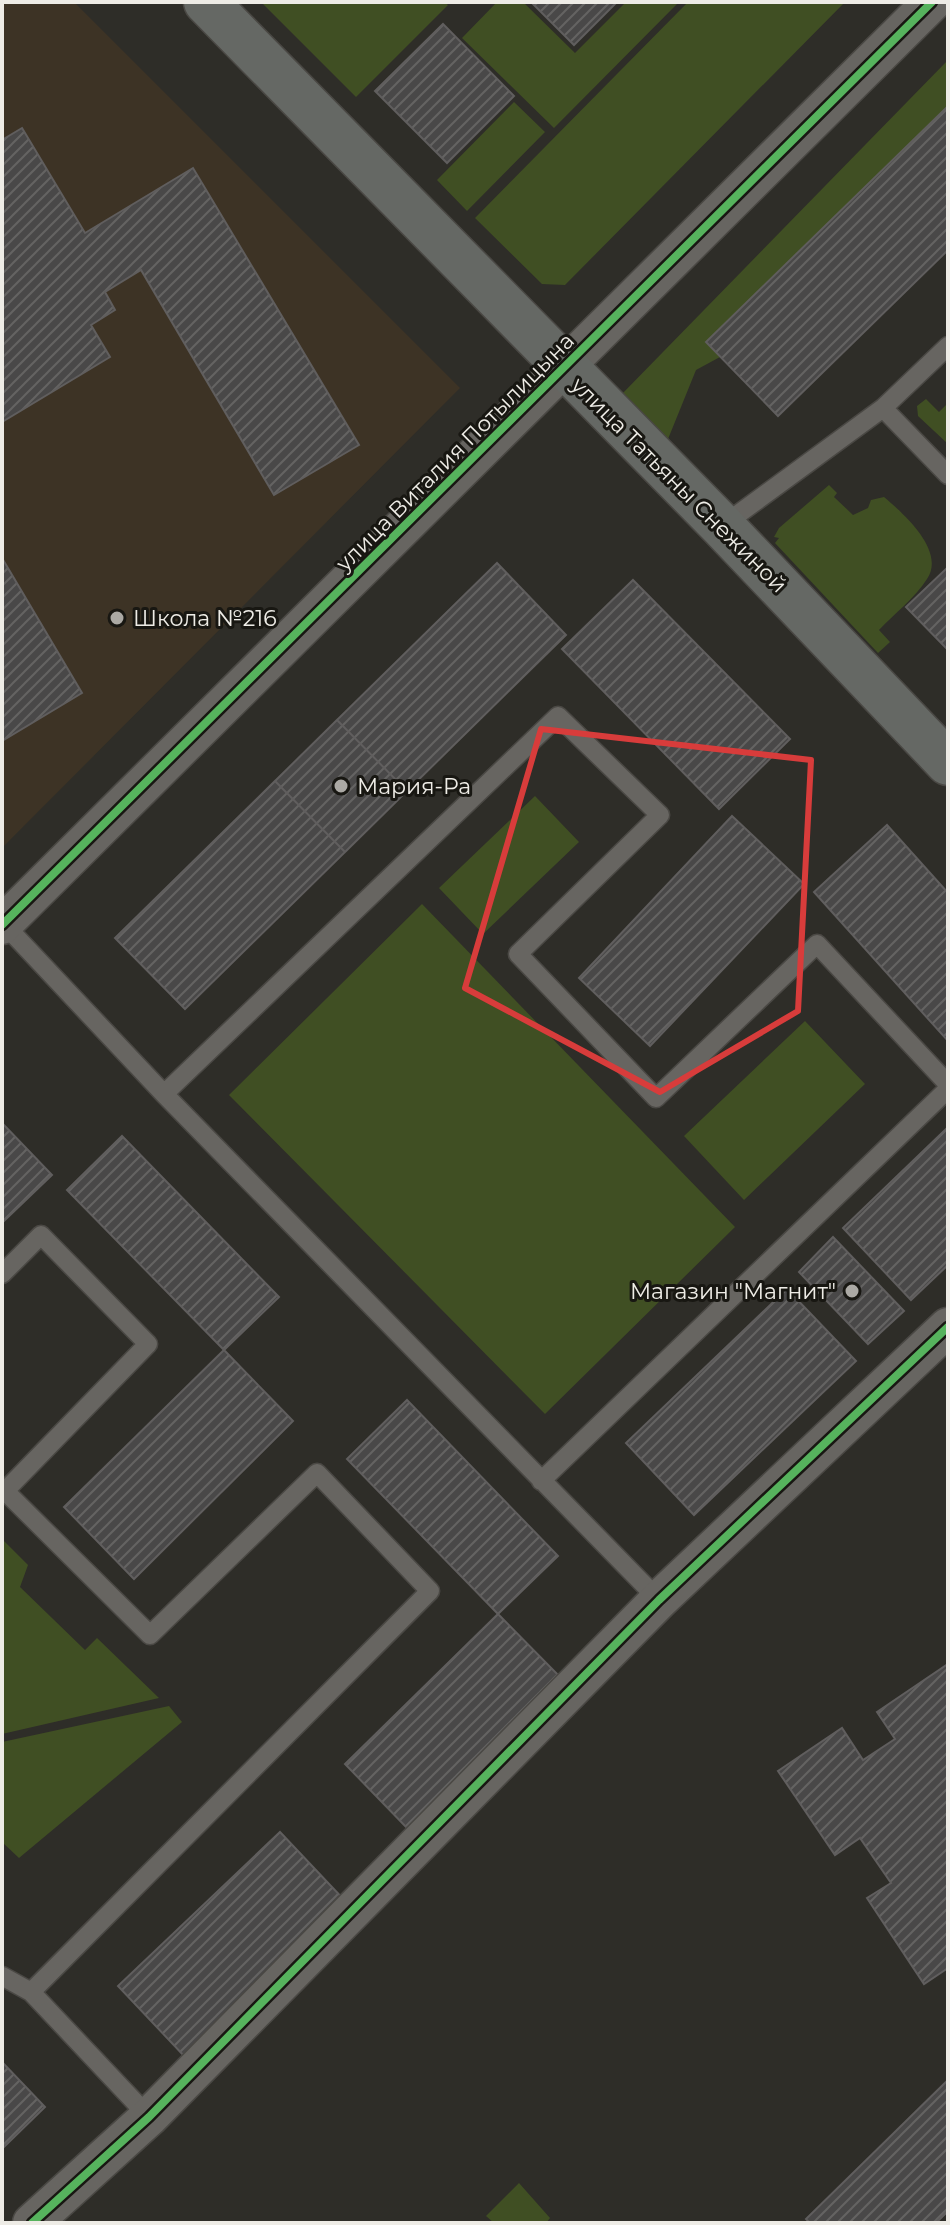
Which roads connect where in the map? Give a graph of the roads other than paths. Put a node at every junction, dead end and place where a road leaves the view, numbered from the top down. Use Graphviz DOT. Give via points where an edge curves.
graph roads {
  1 [pos="206,2"];
  2 [pos="932,2"];
  3 [pos="948,346"];
  4 [pos="565,369"];
  5 [pos="883,408"];
  6 [pos="948,475"];
  7 [pos="722,526"];
  8 [pos="948,763"];
  9 [pos="3,924"];
  10 [pos="948,1086"];
  11 [pos="164,1094"];
  12 [pos="2,1274"];
  13 [pos="948,1327"];
  14 [pos="541,1481"];
  15 [pos="659,1600"];
  16 [pos="2,1976"];
  17 [pos="31,1992"];
  18 [pos="149,2117"];
  19 [pos="32,2223"];
  1 -- 4 [label="street, улица Татьяны Снежиной"];
  2 -- 4 [label="street, улица Виталия Потылицына"];
  3 -- 5 [label="lane"];
  4 -- 7 [label="street, улица Татьяны Снежиной"];
  4 -- 9 [label="street, улица Виталия Потылицына"];
  5 -- 6 [label="lane"];
  5 -- 7 [label="lane"];
  7 -- 8 [label="street, улица Татьяны Снежиной"];
  9 -- 11 [label="lane"];
  10 -- 11 [label="lane" via="817,944 656,1098 518,954 660,815 558,716"];
  10 -- 14 [label="lane"];
  11 -- 14 [label="lane"];
  12 -- 17 [label="lane" via="41,1235 148,1344 5,1491 150,1635 317,1473 430,1591"];
  13 -- 15 [label="street"];
  14 -- 15 [label="lane"];
  15 -- 18 [label="street"];
  16 -- 17 [label="lane"];
  17 -- 18 [label="lane"];
  18 -- 19 [label="street"];
}
